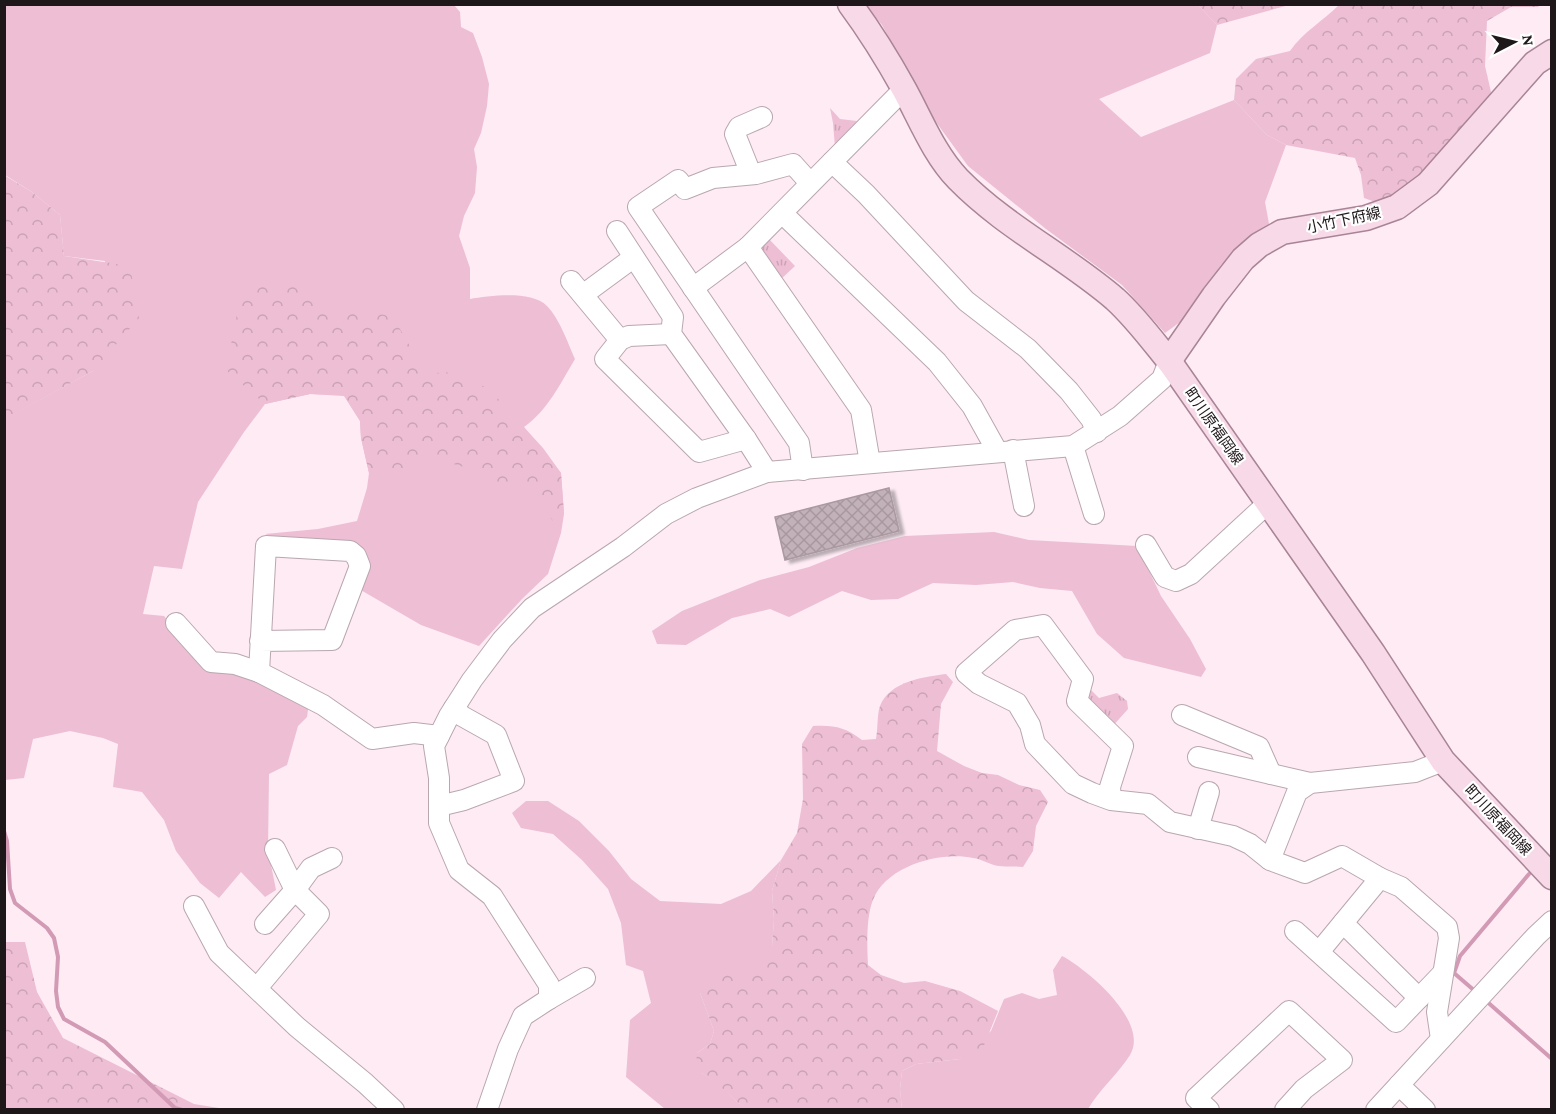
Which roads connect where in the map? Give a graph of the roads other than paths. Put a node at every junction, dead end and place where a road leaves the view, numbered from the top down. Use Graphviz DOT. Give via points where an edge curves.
graph roads {
  1 [pos="850,4"];
  2 [pos="1551,52"];
  3 [pos="904,89"];
  4 [pos="762,117"];
  5 [pos="831,162"];
  6 [pos="751,174"];
  7 [pos="810,183"];
  8 [pos="782,213"];
  9 [pos="617,231"];
  10 [pos="748,247"];
  11 [pos="633,258"];
  12 [pos="693,288"];
  13 [pos="671,334"];
  14 [pos="620,340"];
  15 [pos="1169,361"];
  16 [pos="1097,432"];
  17 [pos="746,439"];
  18 [pos="1073,446"];
  19 [pos="1005,451"];
  20 [pos="870,463"];
  21 [pos="803,470"];
  22 [pos="767,472"];
  23 [pos="1268,503"];
  24 [pos="1024,506"];
  25 [pos="1094,514"];
  26 [pos="1146,545"];
  27 [pos="176,623"];
  28 [pos="260,641"];
  29 [pos="259,672"];
  30 [pos="454,708"];
  31 [pos="1182,715"];
  32 [pos="439,736"];
  33 [pos="1198,757"];
  34 [pos="1443,761"];
  35 [pos="1271,774"];
  36 [pos="1310,783"];
  37 [pos="1209,792"];
  38 [pos="1111,800"];
  39 [pos="439,806"];
  40 [pos="1198,829"];
  41 [pos="275,849"];
  42 [pos="332,858"];
  43 [pos="1270,860"];
  44 [pos="1551,877"];
  45 [pos="1380,878"];
  46 [pos="295,890"];
  47 [pos="194,906"];
  48 [pos="1551,921"];
  49 [pos="1342,923"];
  50 [pos="265,924"];
  51 [pos="1295,931"];
  52 [pos="1319,952"];
  53 [pos="1443,972"];
  54 [pos="585,978"];
  55 [pos="257,988"];
  56 [pos="1419,998"];
  57 [pos="549,999"];
  58 [pos="1441,1039"];
  59 [pos="1399,1085"];
  60 [pos="394,1110"];
  61 [pos="488,1110"];
  62 [pos="1209,1110"];
  63 [pos="1285,1110"];
  64 [pos="1376,1110"];
  65 [pos="1425,1110"];
  1 -- 3 [label="main road, 町川原福岡線"];
  2 -- 15 [label="main road, 小竹下府線" via="1535,63 1428,184 1397,207 1366,218 1282,232 1259,245 1235,268"];
  3 -- 5 [label="street"];
  3 -- 15 [label="main road, 町川原福岡線" via="928,137 956,177 1023,234 1115,299"];
  4 -- 6 [label="street" via="740,127 735,134"];
  5 -- 7 [label="street"];
  5 -- 16 [label="street" via="966,301 1028,349 1069,391"];
  6 -- 7 [label="street" via="794,164"];
  6 -- 12 [label="street" via="713,178 685,189 678,180 638,207"];
  7 -- 8 [label="street"];
  8 -- 10 [label="street"];
  8 -- 19 [label="street" via="937,362"];
  9 -- 11 [label="street"];
  10 -- 12 [label="street"];
  10 -- 20 [label="street" via="861,410"];
  11 -- 13 [label="street" via="673,317"];
  11 -- 14 [label="street" via="578,287"];
  12 -- 21 [label="street" via="799,443"];
  13 -- 14 [label="street"];
  13 -- 17 [label="street"];
  14 -- 17 [label="street" via="605,359 699,452"];
  15 -- 16 [label="street" via="1162,379"];
  15 -- 23 [label="main road, 町川原福岡線"];
  16 -- 18 [label="street"];
  17 -- 22 [label="street"];
  18 -- 19 [label="street"];
  18 -- 25 [label="street"];
  19 -- 20 [label="street"];
  19 -- 24 [label="street"];
  20 -- 21 [label="street"];
  21 -- 22 [label="street"];
  22 -- 30 [label="street" via="666,514 532,608 502,640"];
  23 -- 26 [label="street" via="1191,574 1176,580 1166,577"];
  23 -- 34 [label="main road, 町川原福岡線"];
  27 -- 29 [label="street" via="211,662"];
  28 -- 28 [label="street" via="266,546 350,551 357,556 360,566 332,640"];
  28 -- 29 [label="street"];
  29 -- 32 [label="street" via="323,705 372,739 414,733"];
  30 -- 32 [label="street"];
  30 -- 39 [label="street" via="496,735 514,781"];
  31 -- 35 [label="street" via="1259,747"];
  32 -- 39 [label="street" via="434,746"];
  33 -- 35 [label="street"];
  34 -- 36 [label="street" via="1415,772"];
  34 -- 44 [label="main road, 町川原福岡線"];
  35 -- 36 [label="street"];
  36 -- 43 [label="street" via="1297,792"];
  37 -- 40 [label="street"];
  38 -- 38 [label="street" via="1073,784 1035,744 1030,725 1017,703 966,673 1015,630 1043,625 1083,679 1077,701 1123,747 1110,787"];
  38 -- 40 [label="street" via="1148,804 1170,822"];
  39 -- 57 [label="street" via="439,823 459,870 492,896 549,985"];
  40 -- 43 [label="street" via="1233,836"];
  41 -- 46 [label="street"];
  42 -- 46 [label="street" via="312,868"];
  43 -- 45 [label="street" via="1305,873 1342,856"];
  45 -- 49 [label="street"];
  45 -- 53 [label="street" via="1401,887 1447,927"];
  46 -- 50 [label="street"];
  46 -- 55 [label="street" via="319,914"];
  47 -- 55 [label="street" via="219,953"];
  48 -- 58 [label="street"];
  49 -- 52 [label="street"];
  49 -- 56 [label="street"];
  51 -- 52 [label="street"];
  52 -- 56 [label="street" via="1396,1022"];
  53 -- 56 [label="street"];
  53 -- 58 [label="street" via="1437,1012"];
  54 -- 57 [label="street"];
  55 -- 60 [label="street"];
  57 -- 61 [label="street" via="523,1016"];
  58 -- 59 [label="street"];
  59 -- 64 [label="street"];
  59 -- 65 [label="street"];
  62 -- 63 [label="street" via="1196,1098 1289,1011 1342,1060 1304,1089"];
}
